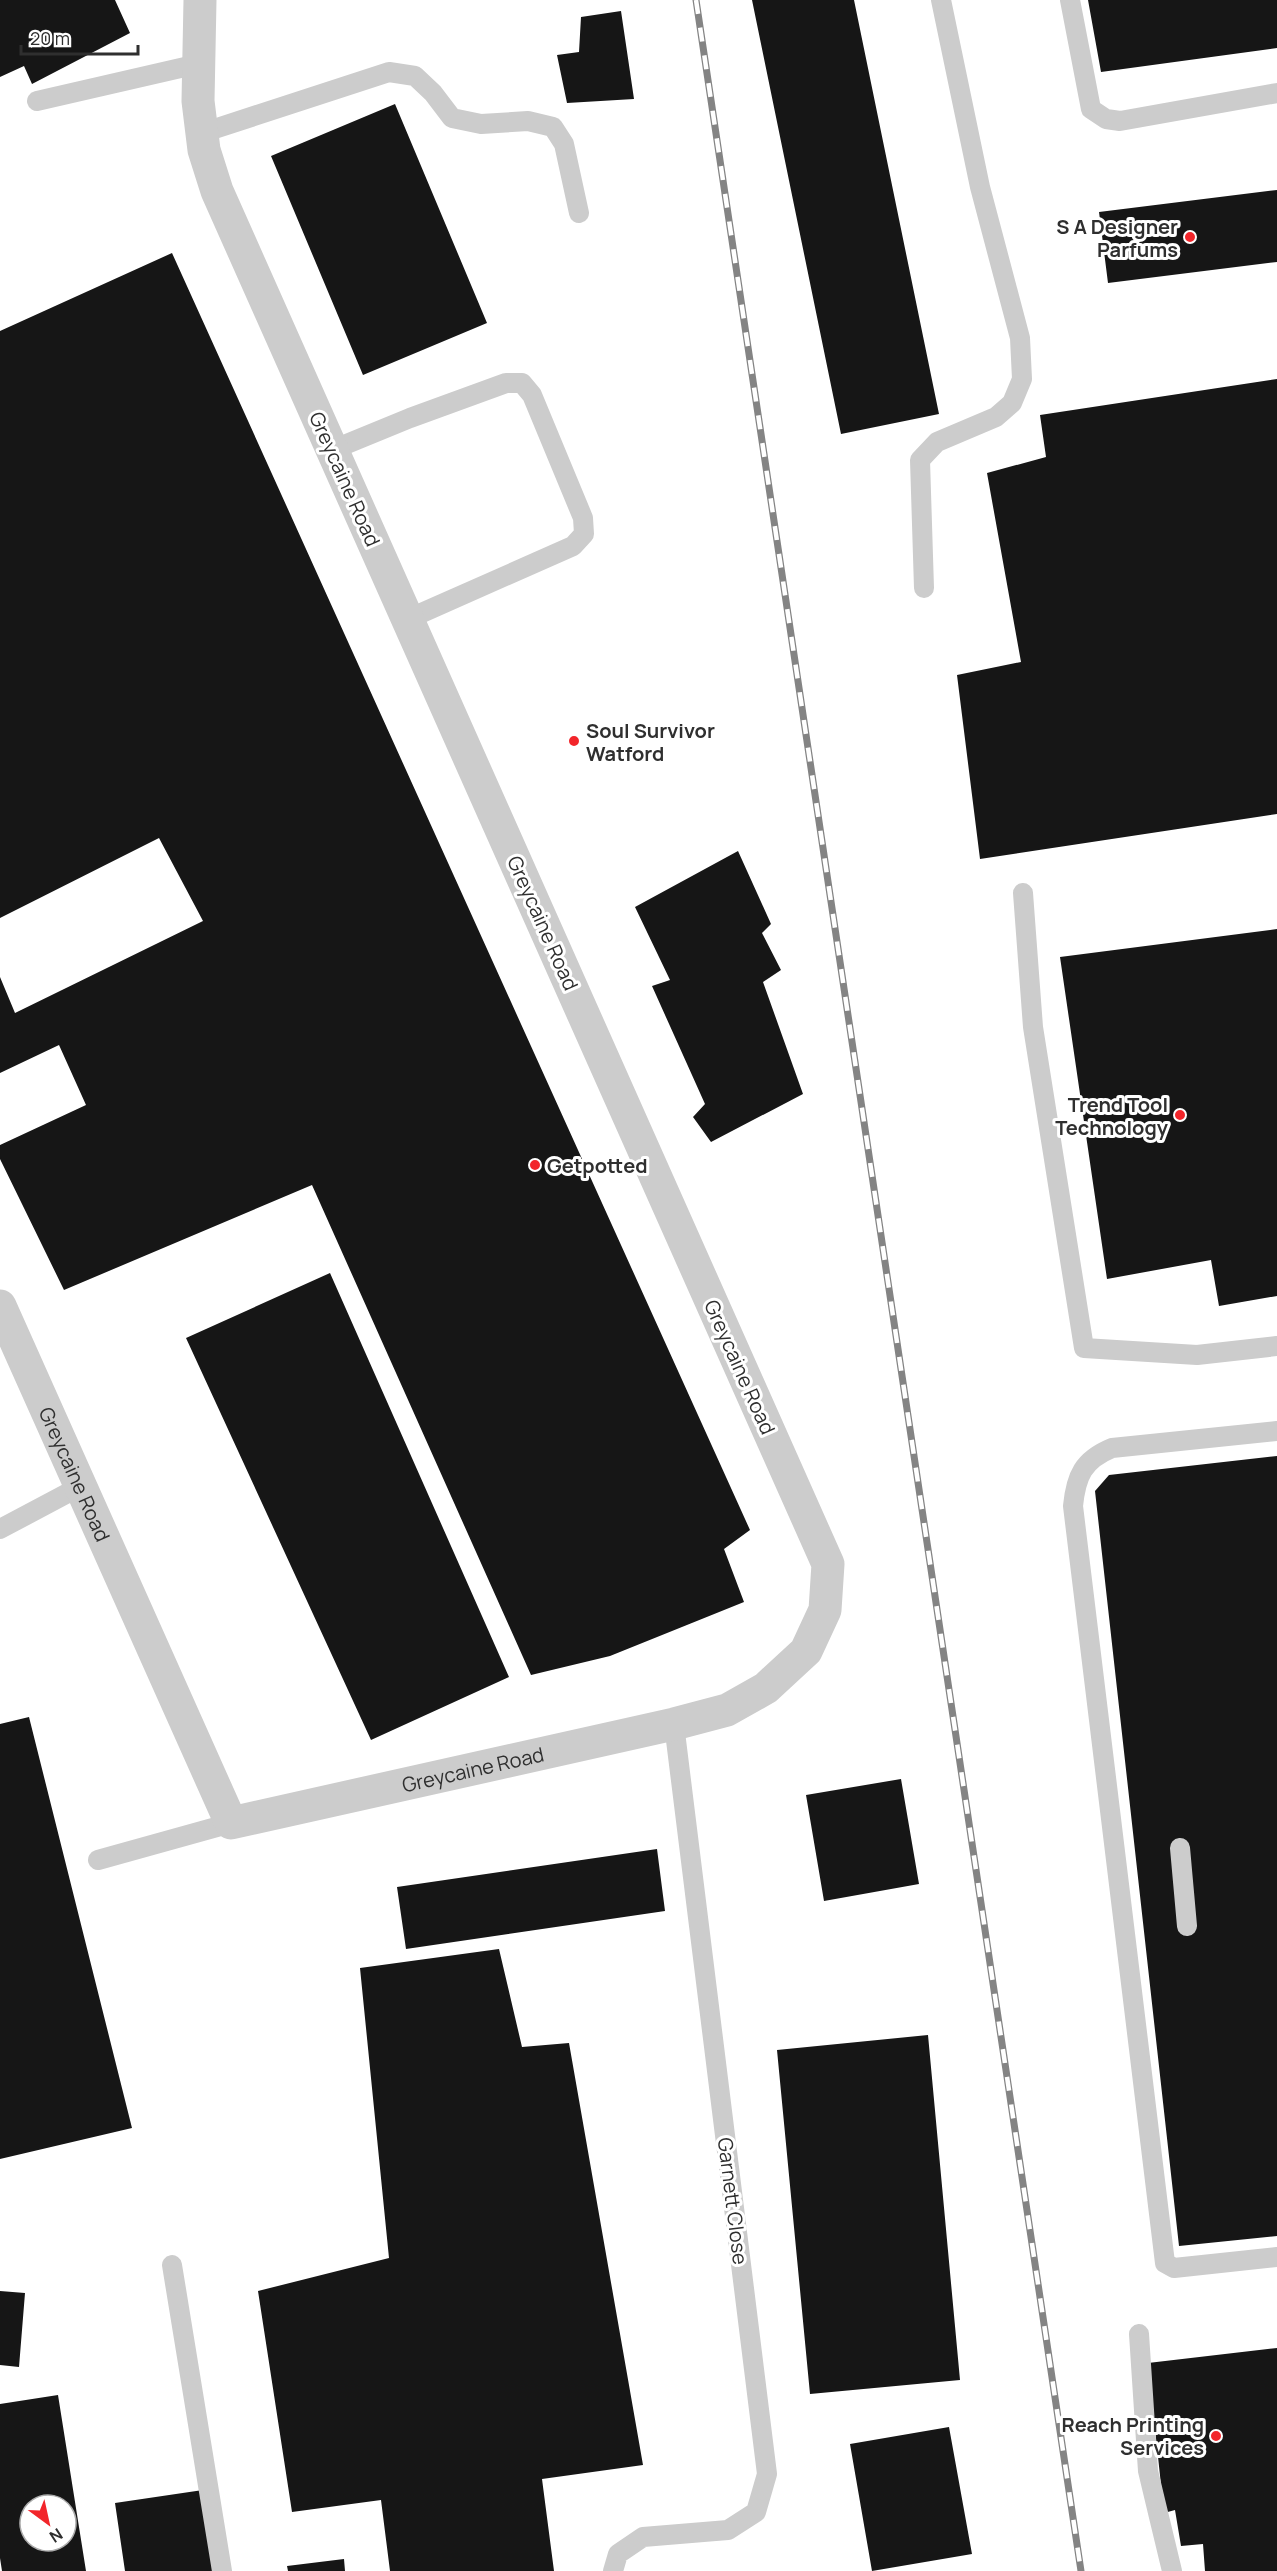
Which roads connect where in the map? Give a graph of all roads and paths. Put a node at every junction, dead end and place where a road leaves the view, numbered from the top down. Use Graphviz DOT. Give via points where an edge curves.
graph roads {
  1 [pos="200,0"];
  2 [pos="941,0"];
  3 [pos="1070,0"];
  4 [pos="198,64"];
  5 [pos="1277,93"];
  6 [pos="37,101"];
  7 [pos="202,133"];
  8 [pos="579,213"];
  9 [pos="332,450"];
  10 [pos="924,588"];
  11 [pos="408,619"];
  12 [pos="1023,893"];
  13 [pos="0,1306"];
  14 [pos="1277,1346"];
  15 [pos="1277,1431"];
  16 [pos="81,1486"];
  17 [pos="0,1529"];
  18 [pos="674,1724"];
  19 [pos="231,1823"];
  20 [pos="1180,1848"];
  21 [pos="98,1860"];
  22 [pos="1187,1926"];
  23 [pos="1277,2257"];
  24 [pos="172,2265"];
  25 [pos="1139,2334"];
  26 [pos="222,2571"];
  27 [pos="613,2571"];
  28 [pos="1172,2571"];
  1 -- 4 [label="street, Greycaine Road"];
  2 -- 10 [label="lane" via="980,187 1020,338 1022,380 1012,403 996,417 937,442 920,460"];
  3 -- 5 [label="lane" via="1091,109 1106,119 1120,121"];
  4 -- 6 [label="lane"];
  4 -- 7 [label="street, Greycaine Road"];
  7 -- 8 [label="lane" via="389,72 415,76 452,118 481,124 528,121 553,127 564,144"];
  7 -- 9 [label="street, Greycaine Road" via="217,191"];
  9 -- 11 [label="street, Greycaine Road"];
  9 -- 11 [label="lane" via="506,383 522,383 532,395 583,518 584,534 573,546"];
  11 -- 18 [label="street, Greycaine Road" via="828,1564 825,1610 806,1652 766,1688 737,1705"];
  12 -- 14 [label="lane" via="1033,1028 1084,1348 1197,1355"];
  13 -- 16 [label="street, Greycaine Road"];
  15 -- 23 [label="lane" via="1112,1448 1098,1454 1083,1468 1075,1486 1073,1506 1165,2263 1174,2268"];
  16 -- 17 [label="lane"];
  16 -- 19 [label="street, Greycaine Road"];
  18 -- 19 [label="street, Greycaine Road"];
  18 -- 27 [label="lane, Garnett Close" via="767,2474 756,2512 728,2530 644,2537 618,2554"];
  19 -- 21 [label="lane"];
  20 -- 22 [label="lane"];
  24 -- 26 [label="lane"];
  25 -- 28 [label="lane" via="1148,2471"];
}
